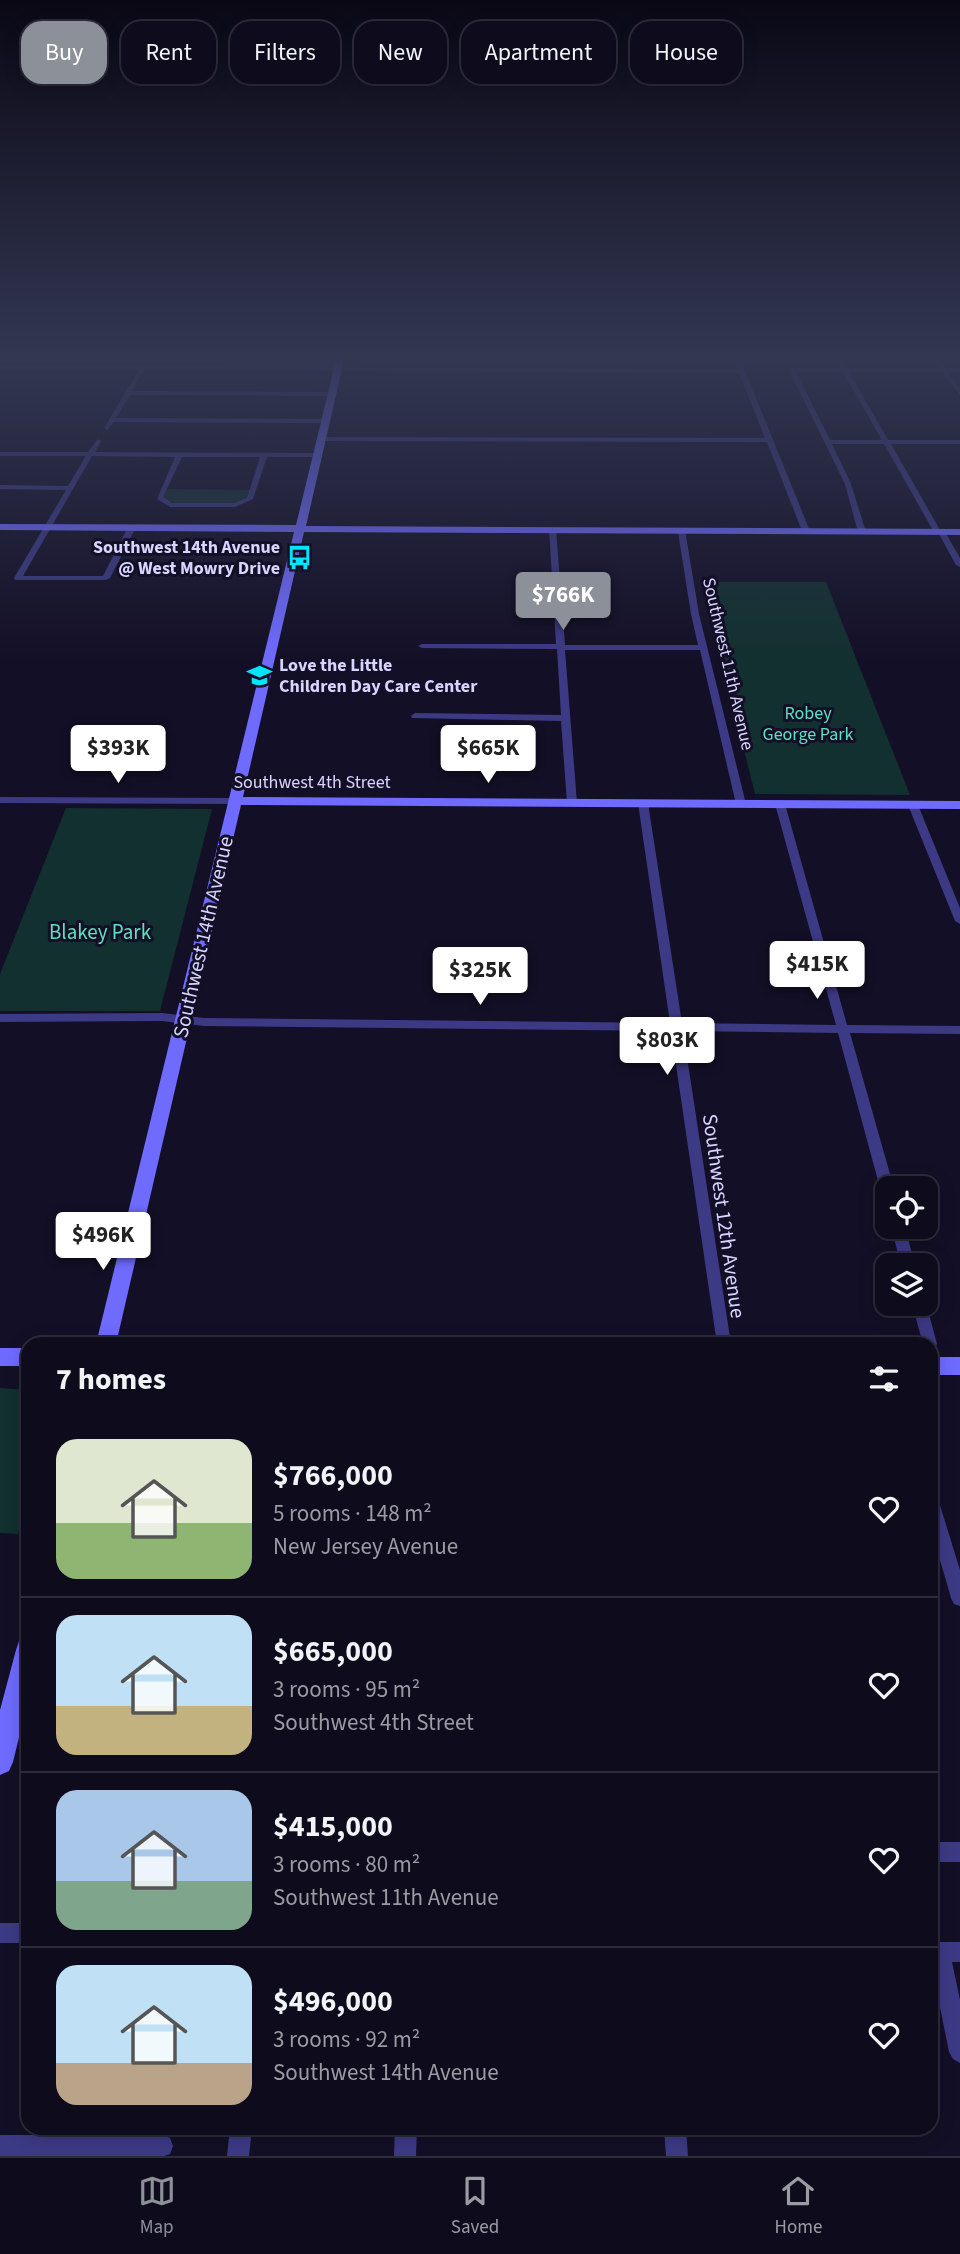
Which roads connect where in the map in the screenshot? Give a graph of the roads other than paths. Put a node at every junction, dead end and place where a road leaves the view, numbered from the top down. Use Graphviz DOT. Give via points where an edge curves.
graph roads {
  1 [pos="88,461"];
  2 [pos="176,461"];
  3 [pos="262,461"];
  4 [pos="316,461"];
  5 [pos="777,461"];
  6 [pos="836,461"];
  7 [pos="898,461"];
  8 [pos="0,487"];
  9 [pos="71,488"];
  10 [pos="0,527"];
  11 [pos="45,527"];
  12 [pos="131,528"];
  13 [pos="300,530"];
  14 [pos="552,530"];
  15 [pos="806,531"];
  16 [pos="682,532"];
  17 [pos="862,532"];
  18 [pos="940,532"];
  19 [pos="960,532"];
  20 [pos="960,565"];
  21 [pos="18,578"];
  22 [pos="106,579"];
  23 [pos="422,646"];
  24 [pos="562,647"];
  25 [pos="703,648"];
  26 [pos="415,716"];
  27 [pos="568,718"];
  28 [pos="0,800"];
  29 [pos="235,801"];
  30 [pos="572,803"];
  31 [pos="643,803"];
  32 [pos="741,804"];
  33 [pos="780,804"];
  34 [pos="913,805"];
  35 [pos="960,805"];
  36 [pos="960,921"];
  37 [pos="0,1018"];
  38 [pos="183,1019"];
  39 [pos="676,1026"];
  40 [pos="842,1029"];
  41 [pos="960,1030"];
  42 [pos="884,1176"];
  43 [pos="922,1316"];
  44 [pos="108,1337"];
  45 [pos="723,1337"];
  46 [pos="927,1337"];
  47 [pos="0,1357"];
  48 [pos="21,1357"];
  49 [pos="938,1358"];
  50 [pos="960,1366"];
  51 [pos="938,1525"];
  52 [pos="960,1598"];
  53 [pos="21,1678"];
  54 [pos="0,1762"];
  55 [pos="938,1852"];
  56 [pos="960,1852"];
  57 [pos="0,1933"];
  58 [pos="21,1933"];
  59 [pos="944,1952"];
  60 [pos="960,2052"];
  61 [pos="240,2135"];
  62 [pos="406,2135"];
  63 [pos="676,2135"];
  64 [pos="0,2146"];
  65 [pos="162,2146"];
  66 [pos="238,2156"];
  67 [pos="405,2156"];
  68 [pos="677,2156"];
  1 -- 9 [label="street"];
  2 -- 3 [label="street" via="159,498 170,505 250,499"];
  4 -- 13 [label="street, Southwest 14th Avenue"];
  5 -- 15 [label="street"];
  6 -- 17 [label="street"];
  7 -- 18 [label="street"];
  8 -- 9 [label="street"];
  9 -- 11 [label="street"];
  10 -- 11 [label="street"];
  11 -- 12 [label="street"];
  11 -- 21 [label="street"];
  12 -- 13 [label="street"];
  12 -- 22 [label="street"];
  13 -- 14 [label="street"];
  13 -- 29 [label="street, Southwest 14th Avenue"];
  14 -- 16 [label="street"];
  14 -- 24 [label="street"];
  15 -- 16 [label="street"];
  15 -- 17 [label="street"];
  16 -- 25 [label="street, Southwest 11th Avenue"];
  17 -- 18 [label="street"];
  18 -- 19 [label="street"];
  18 -- 20 [label="street"];
  21 -- 22 [label="street"];
  23 -- 24 [label="street"];
  24 -- 25 [label="street"];
  24 -- 27 [label="street"];
  25 -- 32 [label="street, Southwest 11th Avenue"];
  26 -- 27 [label="street"];
  27 -- 30 [label="street"];
  28 -- 29 [label="street, Southwest 4th Street"];
  29 -- 30 [label="street, Southwest 4th Street"];
  29 -- 38 [label="street, Southwest 14th Avenue"];
  30 -- 31 [label="street, Southwest 4th Street"];
  31 -- 32 [label="street, Southwest 4th Street"];
  31 -- 39 [label="street, Southwest 12th Avenue"];
  32 -- 33 [label="street, Southwest 4th Street"];
  33 -- 34 [label="street, Southwest 4th Street"];
  33 -- 40 [label="street"];
  34 -- 35 [label="street, Southwest 4th Street"];
  34 -- 36 [label="street"];
  37 -- 38 [label="street"];
  38 -- 39 [label="street"];
  38 -- 44 [label="street, Southwest 14th Avenue"];
  39 -- 40 [label="street"];
  39 -- 45 [label="street, Southwest 12th Avenue"];
  40 -- 41 [label="street"];
  40 -- 42 [label="street"];
  43 -- 46 [label="street"];
  47 -- 48 [label="street"];
  49 -- 50 [label="street"];
  51 -- 52 [label="street"];
  53 -- 54 [label="street"];
  55 -- 56 [label="street"];
  57 -- 58 [label="street"];
  59 -- 60 [label="street"];
  61 -- 66 [label="street"];
  62 -- 67 [label="street"];
  63 -- 68 [label="street"];
  64 -- 65 [label="street"];
}
